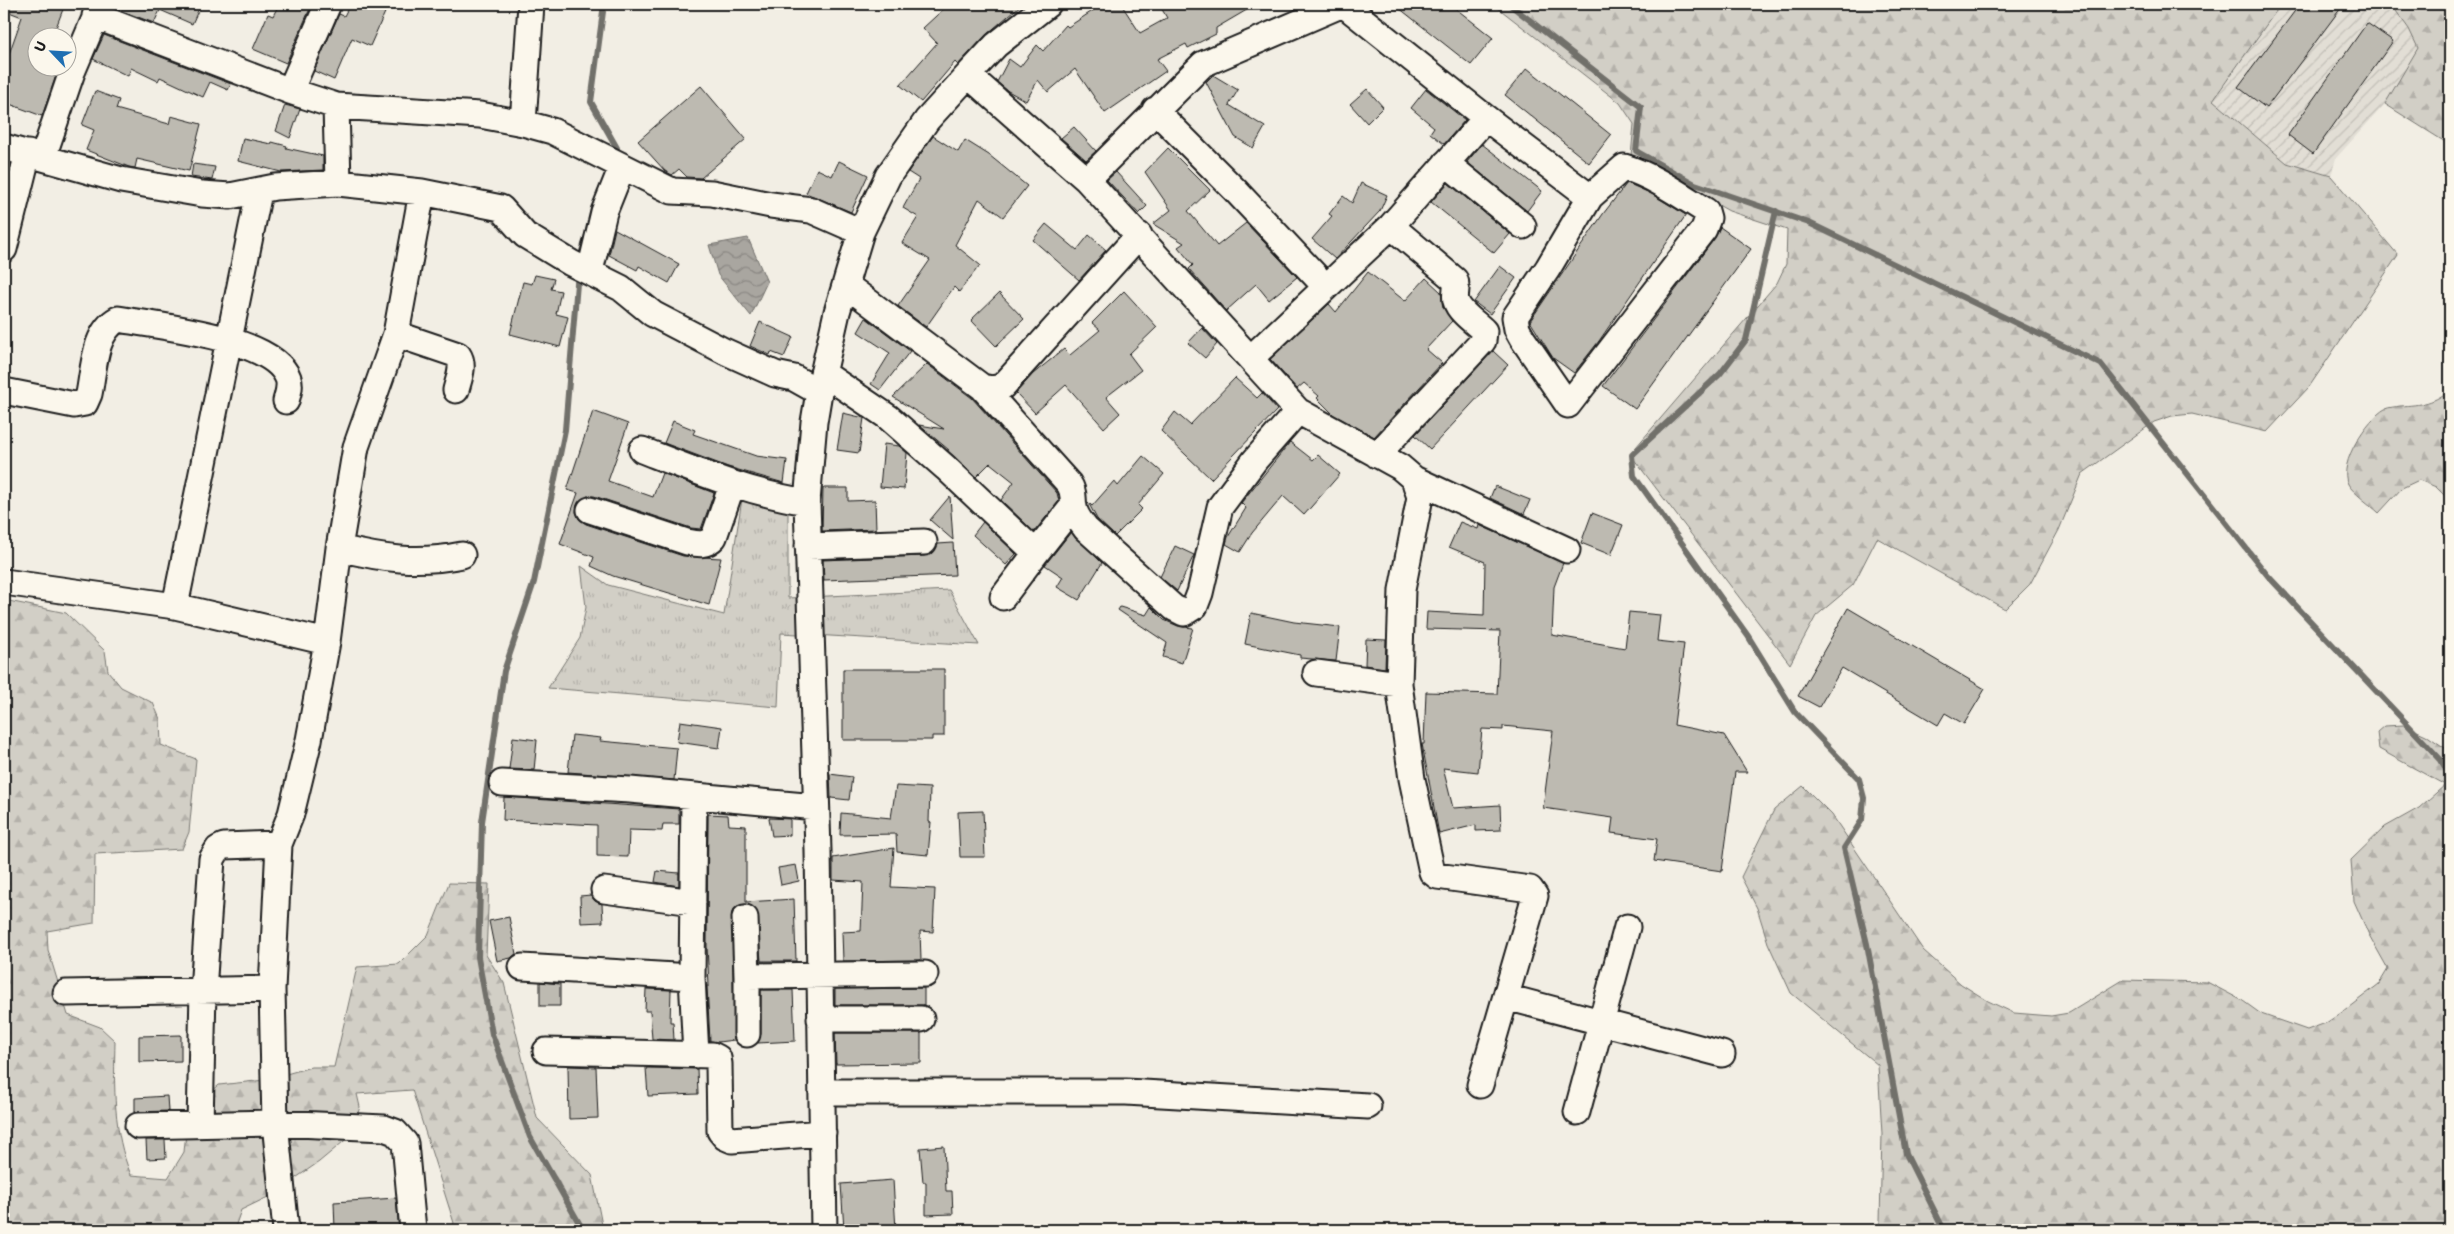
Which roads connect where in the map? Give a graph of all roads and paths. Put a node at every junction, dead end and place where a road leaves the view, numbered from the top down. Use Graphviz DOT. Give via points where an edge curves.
graph roads {
  1 [pos="328,4"];
  2 [pos="531,4"];
  3 [pos="1343,4"];
  4 [pos="1044,5"];
  5 [pos="98,10"];
  6 [pos="968,75"];
  7 [pos="290,91"];
  8 [pos="336,106"];
  9 [pos="1155,110"];
  10 [pos="1486,118"];
  11 [pos="523,123"];
  12 [pos="4,147"];
  13 [pos="36,155"];
  14 [pos="615,163"];
  15 [pos="1446,163"];
  16 [pos="1086,180"];
  17 [pos="338,183"];
  18 [pos="259,192"];
  19 [pos="422,192"];
  20 [pos="1590,197"];
  21 [pos="1391,226"];
  22 [pos="1523,226"];
  23 [pos="862,232"];
  24 [pos="1139,235"];
  25 [pos="4,249"];
  26 [pos="582,267"];
  27 [pos="846,285"];
  28 [pos="1326,287"];
  29 [pos="396,334"];
  30 [pos="230,339"];
  31 [pos="1251,358"];
  32 [pos="821,383"];
  33 [pos="982,387"];
  34 [pos="456,390"];
  35 [pos="4,391"];
  36 [pos="286,401"];
  37 [pos="1298,411"];
  38 [pos="642,450"];
  39 [pos="1377,454"];
  40 [pos="1414,479"];
  41 [pos="732,485"];
  42 [pos="807,502"];
  43 [pos="1073,506"];
  44 [pos="590,510"];
  45 [pos="924,542"];
  46 [pos="808,546"];
  47 [pos="339,548"];
  48 [pos="1567,550"];
  49 [pos="1036,553"];
  50 [pos="462,555"];
  51 [pos="4,582"];
  52 [pos="1003,597"];
  53 [pos="175,606"];
  54 [pos="327,642"];
  55 [pos="1316,673"];
  56 [pos="1399,684"];
  57 [pos="502,783"];
  58 [pos="694,797"];
  59 [pos="816,806"];
  60 [pos="279,844"];
  61 [pos="604,890"];
  62 [pos="692,902"];
  63 [pos="745,918"];
  64 [pos="1627,927"];
  65 [pos="522,967"];
  66 [pos="925,974"];
  67 [pos="819,975"];
  68 [pos="747,976"];
  69 [pos="692,977"];
  70 [pos="272,990"];
  71 [pos="203,991"];
  72 [pos="66,993"];
  73 [pos="1506,997"];
  74 [pos="820,1019"];
  75 [pos="921,1019"];
  76 [pos="1602,1021"];
  77 [pos="747,1034"];
  78 [pos="546,1051"];
  79 [pos="1722,1054"];
  80 [pos="696,1055"];
  81 [pos="1480,1085"];
  82 [pos="822,1092"];
  83 [pos="1368,1106"];
  84 [pos="1577,1112"];
  85 [pos="276,1123"];
  86 [pos="200,1124"];
  87 [pos="138,1126"];
  88 [pos="823,1133"];
  89 [pos="286,1230"];
  90 [pos="413,1230"];
  91 [pos="824,1230"];
  1 -- 7 [label="street"];
  2 -- 11 [label="street"];
  3 -- 9 [label="street" via="1203,64"];
  3 -- 10 [label="street"];
  4 -- 6 [label="street" via="996,45"];
  5 -- 7 [label="street"];
  5 -- 13 [label="street"];
  6 -- 16 [label="street"];
  6 -- 23 [label="street" via="927,120 888,176"];
  7 -- 8 [label="street"];
  8 -- 11 [label="street" via="480,115"];
  8 -- 17 [label="street"];
  9 -- 16 [label="street"];
  9 -- 28 [label="street"];
  10 -- 15 [label="street"];
  10 -- 20 [label="street"];
  11 -- 14 [label="street" via="552,131"];
  12 -- 13 [label="street"];
  13 -- 18 [label="street" via="121,180 170,189 230,196"];
  13 -- 25 [label="street"];
  14 -- 23 [label="street" via="672,192 712,193 811,210"];
  14 -- 26 [label="street" via="604,212"];
  15 -- 21 [label="street"];
  15 -- 22 [label="street"];
  16 -- 24 [label="street"];
  17 -- 18 [label="street" via="275,187"];
  17 -- 19 [label="street"];
  18 -- 30 [label="street"];
  19 -- 26 [label="street" via="501,208 525,236"];
  19 -- 29 [label="street"];
  20 -- 20 [label="street" via="1515,317 1522,338 1568,405 1704,230 1708,218 1706,211 1659,182 1624,167"];
  21 -- 28 [label="street"];
  21 -- 39 [label="street" via="1455,280 1455,300 1484,331 1484,336 1483,341"];
  23 -- 27 [label="street"];
  24 -- 31 [label="street"];
  24 -- 33 [label="street" via="1002,387"];
  26 -- 32 [label="street" via="621,288 653,314 689,334 775,374"];
  27 -- 32 [label="street" via="836,312"];
  27 -- 33 [label="street"];
  28 -- 31 [label="street"];
  29 -- 34 [label="street" via="458,355 461,370"];
  29 -- 47 [label="street" via="356,447"];
  30 -- 35 [label="street" via="118,319 102,334 90,394 85,403 74,405"];
  30 -- 36 [label="street" via="250,347 286,373 290,389"];
  30 -- 53 [label="street"];
  31 -- 37 [label="street"];
  32 -- 42 [label="street"];
  32 -- 49 [label="street" via="888,417"];
  33 -- 43 [label="street" via="1069,484 1074,492"];
  37 -- 39 [label="street"];
  37 -- 43 [label="street" via="1254,460 1220,507 1200,593 1195,606 1187,613 1174,608 1086,529"];
  38 -- 41 [label="street"];
  39 -- 40 [label="street"];
  40 -- 48 [label="street"];
  40 -- 56 [label="street" via="1420,497 1402,590"];
  41 -- 42 [label="street"];
  41 -- 44 [label="street" via="714,537 710,542 701,544"];
  42 -- 46 [label="street"];
  43 -- 49 [label="street"];
  45 -- 46 [label="street"];
  46 -- 59 [label="street"];
  47 -- 50 [label="street" via="385,559 436,559"];
  47 -- 54 [label="street"];
  49 -- 52 [label="street"];
  51 -- 53 [label="street"];
  53 -- 54 [label="street"];
  54 -- 60 [label="street" via="300,779"];
  55 -- 56 [label="street"];
  56 -- 73 [label="street" via="1412,779 1432,872 1437,876 1530,889 1535,896"];
  57 -- 58 [label="street"];
  58 -- 59 [label="street"];
  58 -- 62 [label="street"];
  59 -- 67 [label="street"];
  60 -- 70 [label="street"];
  60 -- 71 [label="street" via="224,846 212,859"];
  61 -- 62 [label="street"];
  62 -- 69 [label="street"];
  63 -- 68 [label="street"];
  64 -- 76 [label="street"];
  65 -- 69 [label="street"];
  66 -- 67 [label="street"];
  67 -- 68 [label="street"];
  67 -- 74 [label="street"];
  68 -- 77 [label="street"];
  69 -- 80 [label="street"];
  70 -- 71 [label="street"];
  70 -- 85 [label="street"];
  71 -- 72 [label="street"];
  71 -- 86 [label="street"];
  73 -- 76 [label="street"];
  73 -- 81 [label="street"];
  74 -- 75 [label="street"];
  74 -- 82 [label="street"];
  76 -- 79 [label="street"];
  76 -- 84 [label="street"];
  78 -- 80 [label="street"];
  80 -- 88 [label="street" via="718,1058 720,1131 725,1138"];
  82 -- 83 [label="street" via="1126,1092"];
  82 -- 88 [label="street"];
  85 -- 86 [label="street"];
  85 -- 89 [label="street"];
  85 -- 90 [label="street" via="384,1128 395,1132 405,1143"];
  86 -- 87 [label="street"];
  88 -- 91 [label="street"];
}
